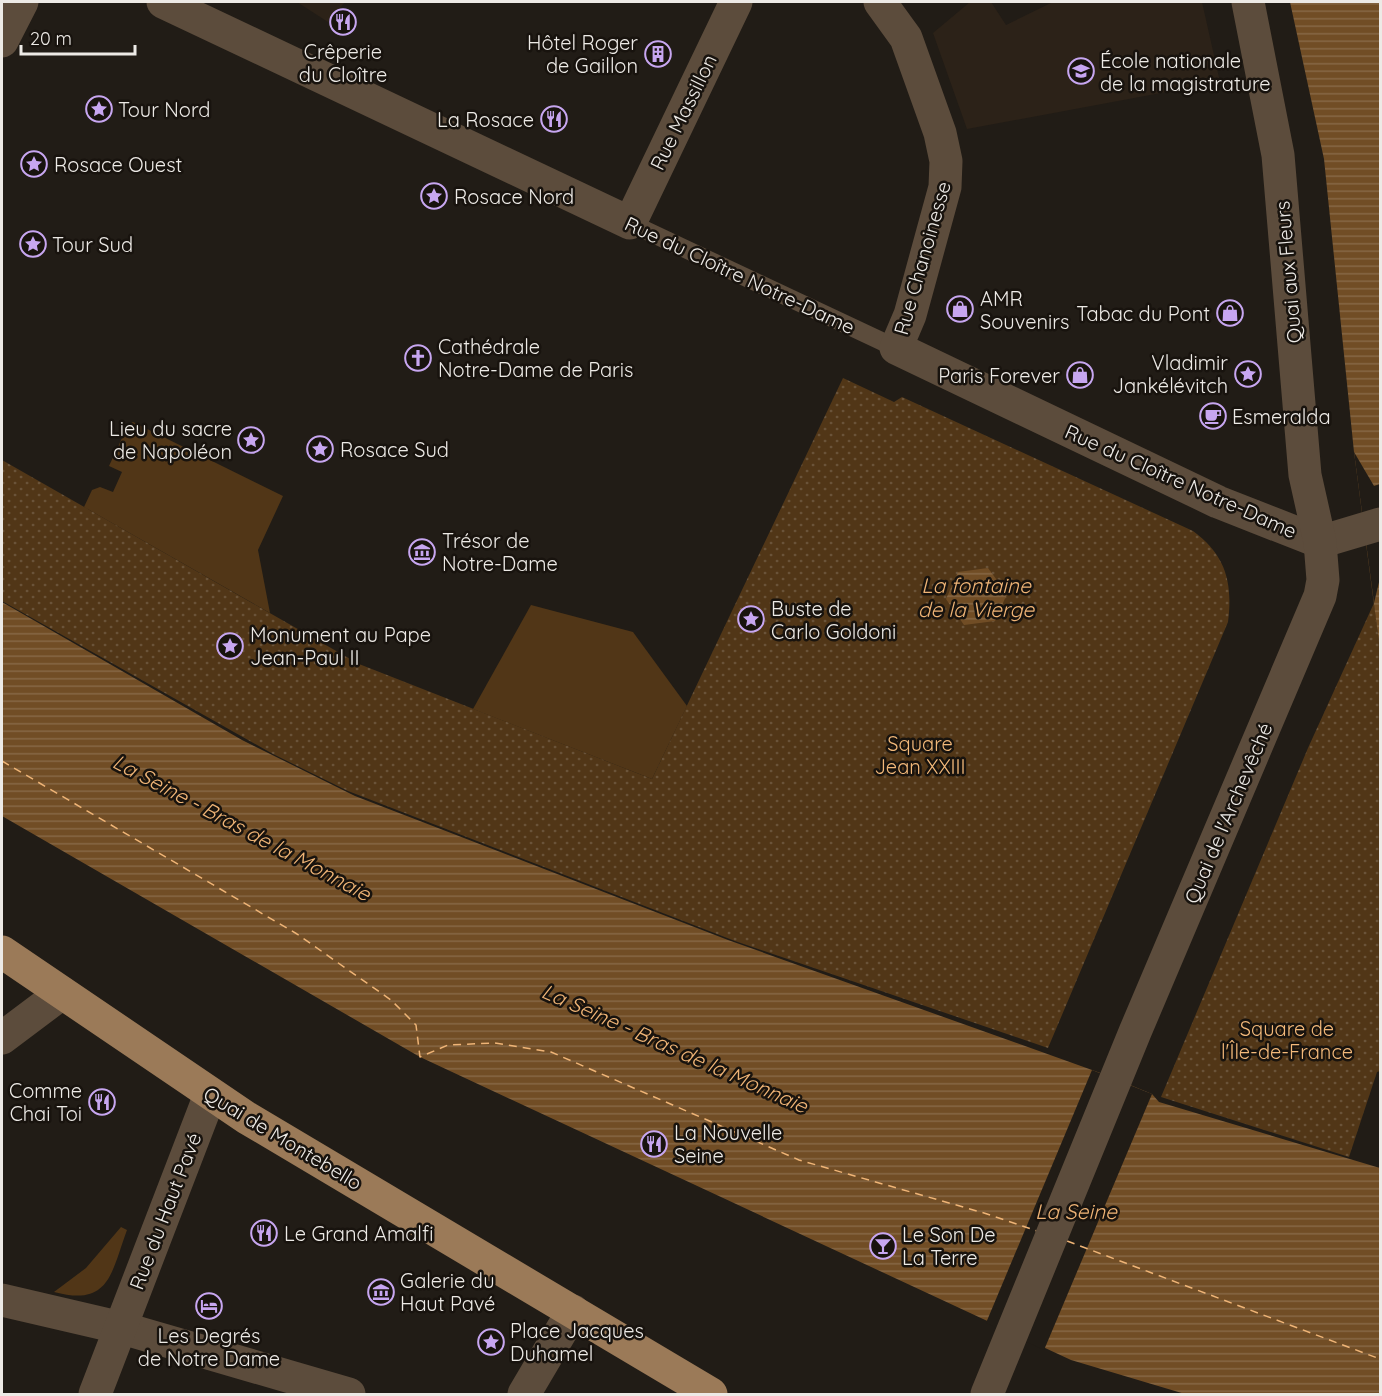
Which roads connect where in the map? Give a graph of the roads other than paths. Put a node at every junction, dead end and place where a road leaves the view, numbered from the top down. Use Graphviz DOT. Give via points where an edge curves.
graph roads {
  1 [pos="22,2"];
  2 [pos="163,2"];
  3 [pos="736,2"];
  4 [pos="880,2"];
  5 [pos="1248,2"];
  6 [pos="2,41"];
  7 [pos="630,223"];
  8 [pos="896,348"];
  9 [pos="1372,526"];
  10 [pos="1320,542"];
  11 [pos="2,952"];
  12 [pos="62,993"];
  13 [pos="2,1038"];
  14 [pos="210,1095"];
  15 [pos="2,1300"];
  16 [pos="573,1311"];
  17 [pos="122,1328"];
  18 [pos="95,1395"];
  19 [pos="349,1395"];
  20 [pos="524,1395"];
  21 [pos="711,1395"];
  22 [pos="987,1395"];
  1 -- 6 [label="street"];
  2 -- 7 [label="street, Rue du Cloître Notre-Dame"];
  3 -- 7 [label="street, Rue Massillon"];
  4 -- 8 [label="street, Rue Chanoinesse" via="906,38 946,161 945,187 910,315"];
  5 -- 10 [label="street, Quai aux Fleurs" via="1278,155 1305,474"];
  7 -- 8 [label="lane, Rue du Cloître Notre-Dame"];
  8 -- 10 [label="street, Rue du Cloître Notre-Dame" via="1218,502"];
  9 -- 10 [label="street"];
  10 -- 22 [label="street, Quai de l'Archevêché" via="1320,596 1135,1032"];
  11 -- 12 [label="main road, Quai de Montebello"];
  12 -- 13 [label="street"];
  12 -- 14 [label="main road, Quai de Montebello"];
  14 -- 16 [label="main road, Quai de Montebello"];
  14 -- 17 [label="street, Rue du Haut Pavé"];
  15 -- 17 [label="street"];
  16 -- 20 [label="street"];
  16 -- 21 [label="main road, Quai de Montebello"];
  17 -- 18 [label="street, Rue du Haut Pavé"];
  17 -- 19 [label="street"];
}
